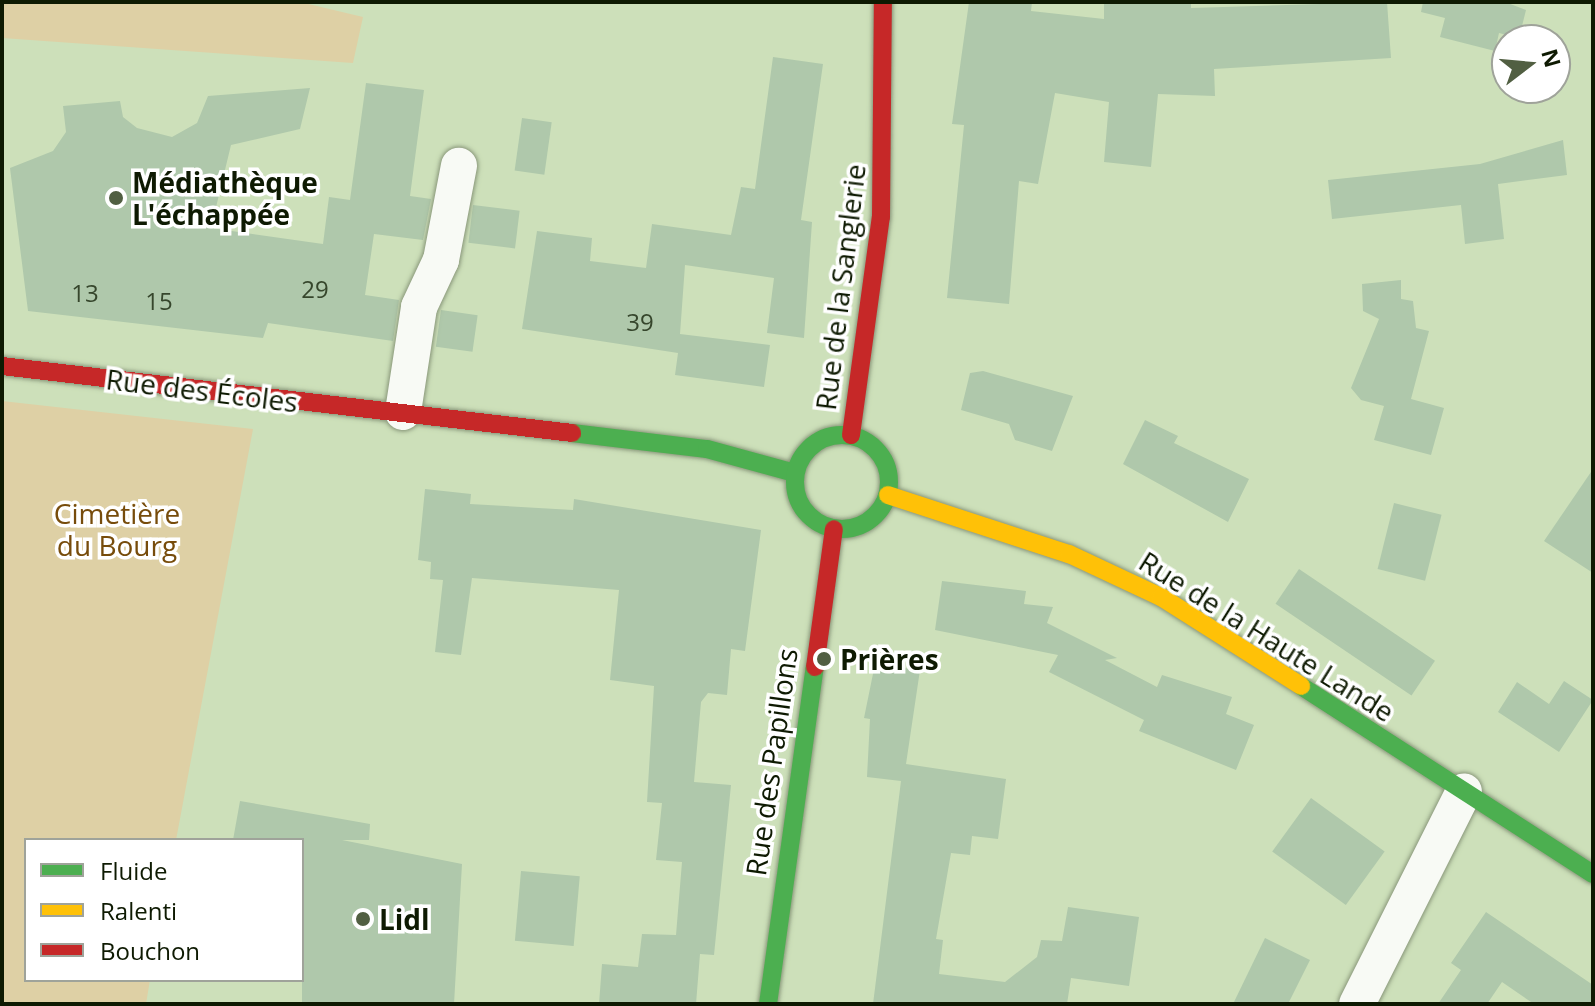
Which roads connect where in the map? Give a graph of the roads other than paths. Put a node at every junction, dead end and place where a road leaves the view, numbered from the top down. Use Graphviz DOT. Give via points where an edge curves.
graph roads {
  1 [pos="883,2"];
  2 [pos="459,166"];
  3 [pos="2,366"];
  4 [pos="403,412"];
  5 [pos="851,435"];
  6 [pos="795,473"];
  7 [pos="888,495"];
  8 [pos="834,529"];
  9 [pos="1464,791"];
  10 [pos="1593,874"];
  11 [pos="768,1004"];
  12 [pos="1357,1004"];
  1 -- 5 [label="street, Rue de la Sanglerie" via="881,217"];
  2 -- 4 [label="street" via="441,260 419,307"];
  3 -- 4 [label="street, Rue des Écoles"];
  4 -- 6 [label="street, Rue des Écoles" via="707,449"];
  5 -- 6 [label="street" via="821,439"];
  5 -- 7 [label="street" via="882,457"];
  6 -- 8 [label="street" via="799,503"];
  7 -- 8 [label="street" via="867,522"];
  7 -- 9 [label="street, Rue de la Haute Lande" via="1069,554 1161,597"];
  8 -- 11 [label="street, Rue des Papillons"];
  9 -- 10 [label="street, Rue de la Haute Lande"];
  9 -- 12 [label="street"];
}
